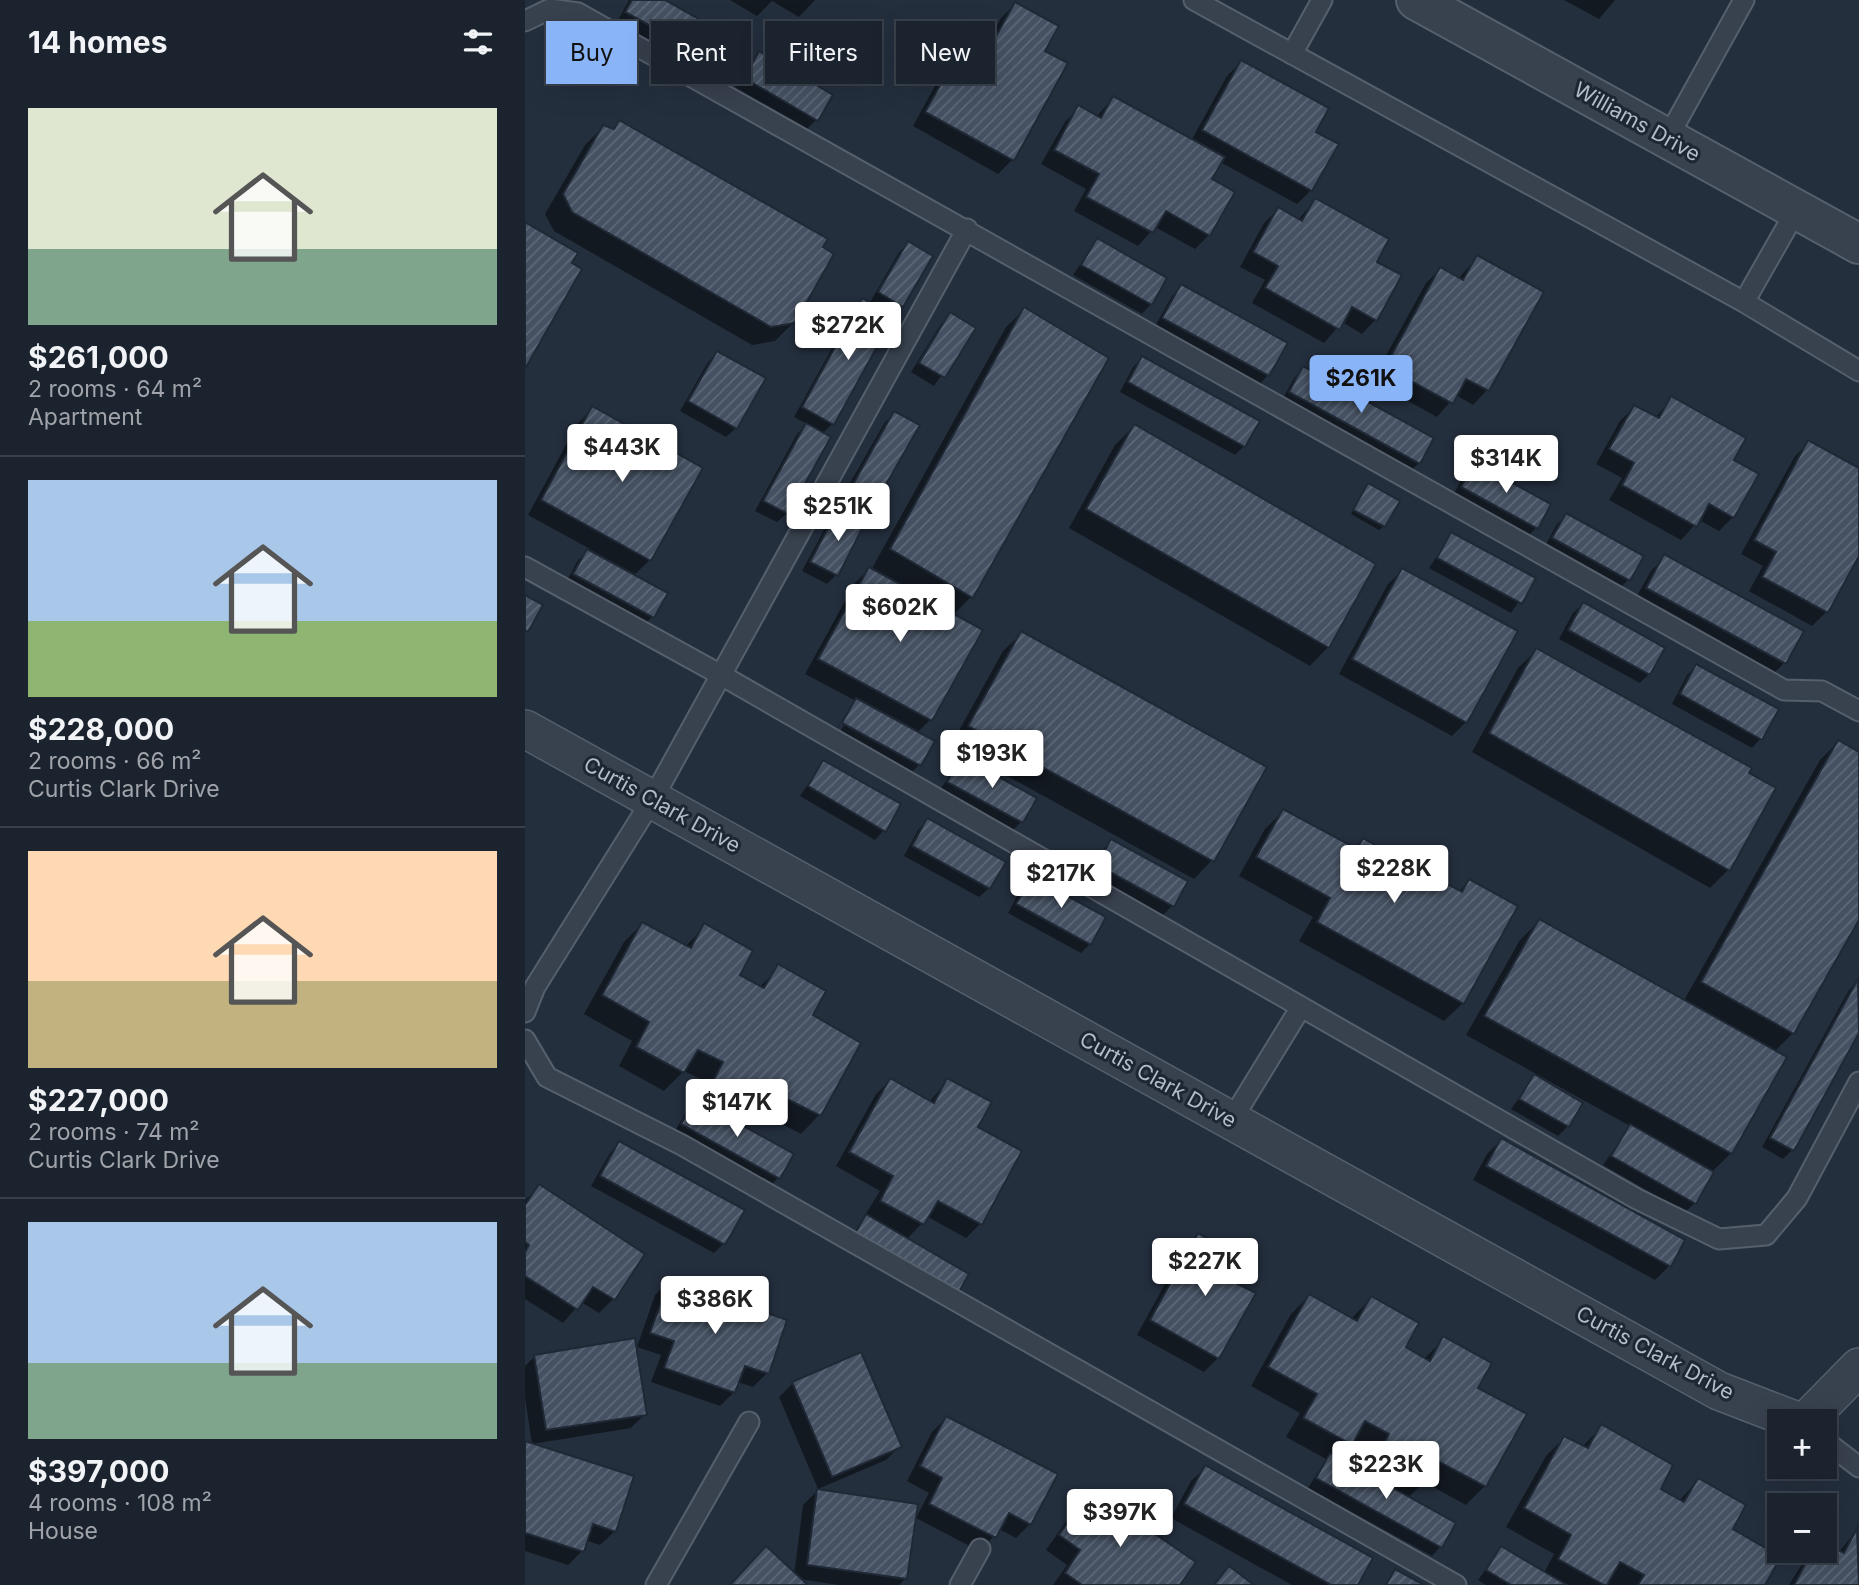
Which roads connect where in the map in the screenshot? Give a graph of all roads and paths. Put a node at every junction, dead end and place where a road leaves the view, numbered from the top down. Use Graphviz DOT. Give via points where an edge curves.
graph roads {
  1 [pos="1194,0"];
  2 [pos="1322,0"];
  3 [pos="1416,0"];
  4 [pos="1744,0"];
  5 [pos="525,21"];
  6 [pos="1293,54"];
  7 [pos="1667,139"];
  8 [pos="1797,209"];
  9 [pos="967,229"];
  10 [pos="1859,244"];
  11 [pos="1744,302"];
  12 [pos="1859,371"];
  13 [pos="525,567"];
  14 [pos="721,675"];
  15 [pos="1859,711"];
  16 [pos="525,729"];
  17 [pos="652,800"];
  18 [pos="1301,1007"];
  19 [pos="525,1012"];
  20 [pos="525,1040"];
  21 [pos="1859,1082"];
  22 [pos="1231,1121"];
  23 [pos="1859,1367"];
  24 [pos="1767,1409"];
  25 [pos="1818,1409"];
  26 [pos="749,1422"];
  27 [pos="1837,1450"];
  28 [pos="1859,1467"];
  29 [pos="980,1549"];
  30 [pos="656,1585"];
  31 [pos="960,1585"];
  32 [pos="1456,1585"];
  1 -- 6 [label="lane"];
  2 -- 6 [label="lane"];
  3 -- 7 [label="street, Williams Drive"];
  4 -- 7 [label="lane"];
  5 -- 9 [label="lane" via="550,9 578,13"];
  6 -- 11 [label="lane"];
  7 -- 8 [label="street, Williams Drive"];
  8 -- 10 [label="street, Williams Drive"];
  8 -- 11 [label="lane"];
  9 -- 14 [label="lane"];
  9 -- 15 [label="lane" via="1784,690 1822,691"];
  11 -- 12 [label="lane"];
  13 -- 14 [label="lane"];
  14 -- 17 [label="lane"];
  14 -- 18 [label="lane"];
  16 -- 17 [label="street, Curtis Clark Drive"];
  17 -- 19 [label="lane" via="535,987"];
  17 -- 22 [label="street, Curtis Clark Drive"];
  18 -- 21 [label="lane" via="1637,1199 1719,1239 1766,1235 1797,1198"];
  18 -- 22 [label="lane"];
  20 -- 32 [label="lane" via="547,1077 682,1145"];
  22 -- 24 [label="street, Curtis Clark Drive" via="1719,1391"];
  23 -- 25 [label="street"];
  26 -- 30 [label="lane"];
  27 -- 28 [label="lane"];
  29 -- 31 [label="lane"];
}
